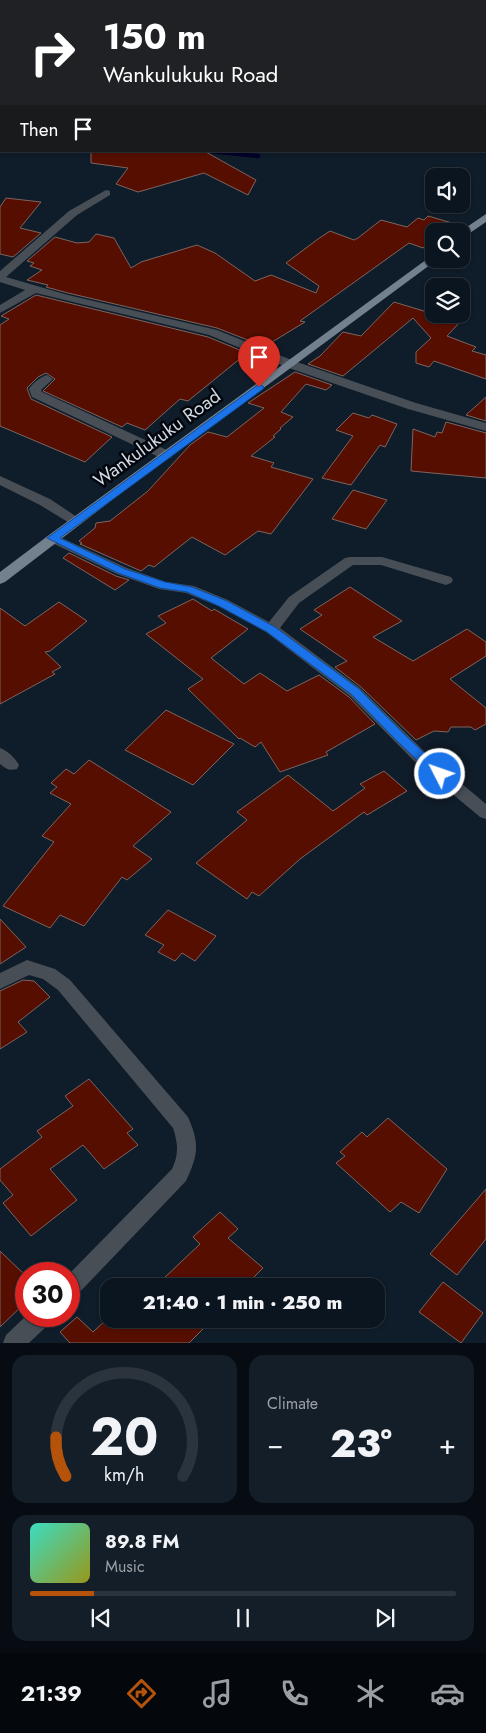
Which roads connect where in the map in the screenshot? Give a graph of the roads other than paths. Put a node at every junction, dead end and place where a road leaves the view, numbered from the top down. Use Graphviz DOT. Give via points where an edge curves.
graph roads {
  1 [pos="106,194"];
  2 [pos="486,218"];
  3 [pos="470,230"];
  4 [pos="425,264"];
  5 [pos="0,278"];
  6 [pos="34,289"];
  7 [pos="0,310"];
  8 [pos="290,364"];
  9 [pos="47,379"];
  10 [pos="486,427"];
  11 [pos="166,455"];
  12 [pos="0,480"];
  13 [pos="76,521"];
  14 [pos="52,538"];
  15 [pos="0,579"];
  16 [pos="446,580"];
  17 [pos="271,629"];
  18 [pos="486,813"];
  19 [pos="0,982"];
  20 [pos="80,1278"];
  21 [pos="31,1327"];
  22 [pos="14,1343"];
  1 -- 5 [label="street" via="73,213"];
  2 -- 3 [label="main road"];
  4 -- 8 [label="main road, Wankulukuku Road"];
  5 -- 6 [label="street"];
  6 -- 7 [label="street"];
  6 -- 8 [label="street" via="213,332"];
  8 -- 10 [label="street" via="412,406"];
  8 -- 11 [label="main road, Wankulukuku Road"];
  9 -- 11 [label="street" via="35,389 36,394"];
  11 -- 13 [label="main road, Wankulukuku Road"];
  12 -- 13 [label="street"];
  13 -- 14 [label="main road, Wankulukuku Road"];
  14 -- 15 [label="main road, Wankulukuku Road"];
  14 -- 17 [label="street" via="122,571 164,586 197,592"];
  16 -- 17 [label="street" via="382,561 350,561 294,600"];
  17 -- 18 [label="street" via="355,692 425,762"];
  19 -- 20 [label="street" via="27,967 48,974 64,985 181,1122 188,1141 188,1158 179,1175"];
  21 -- 22 [label="street"];
}
